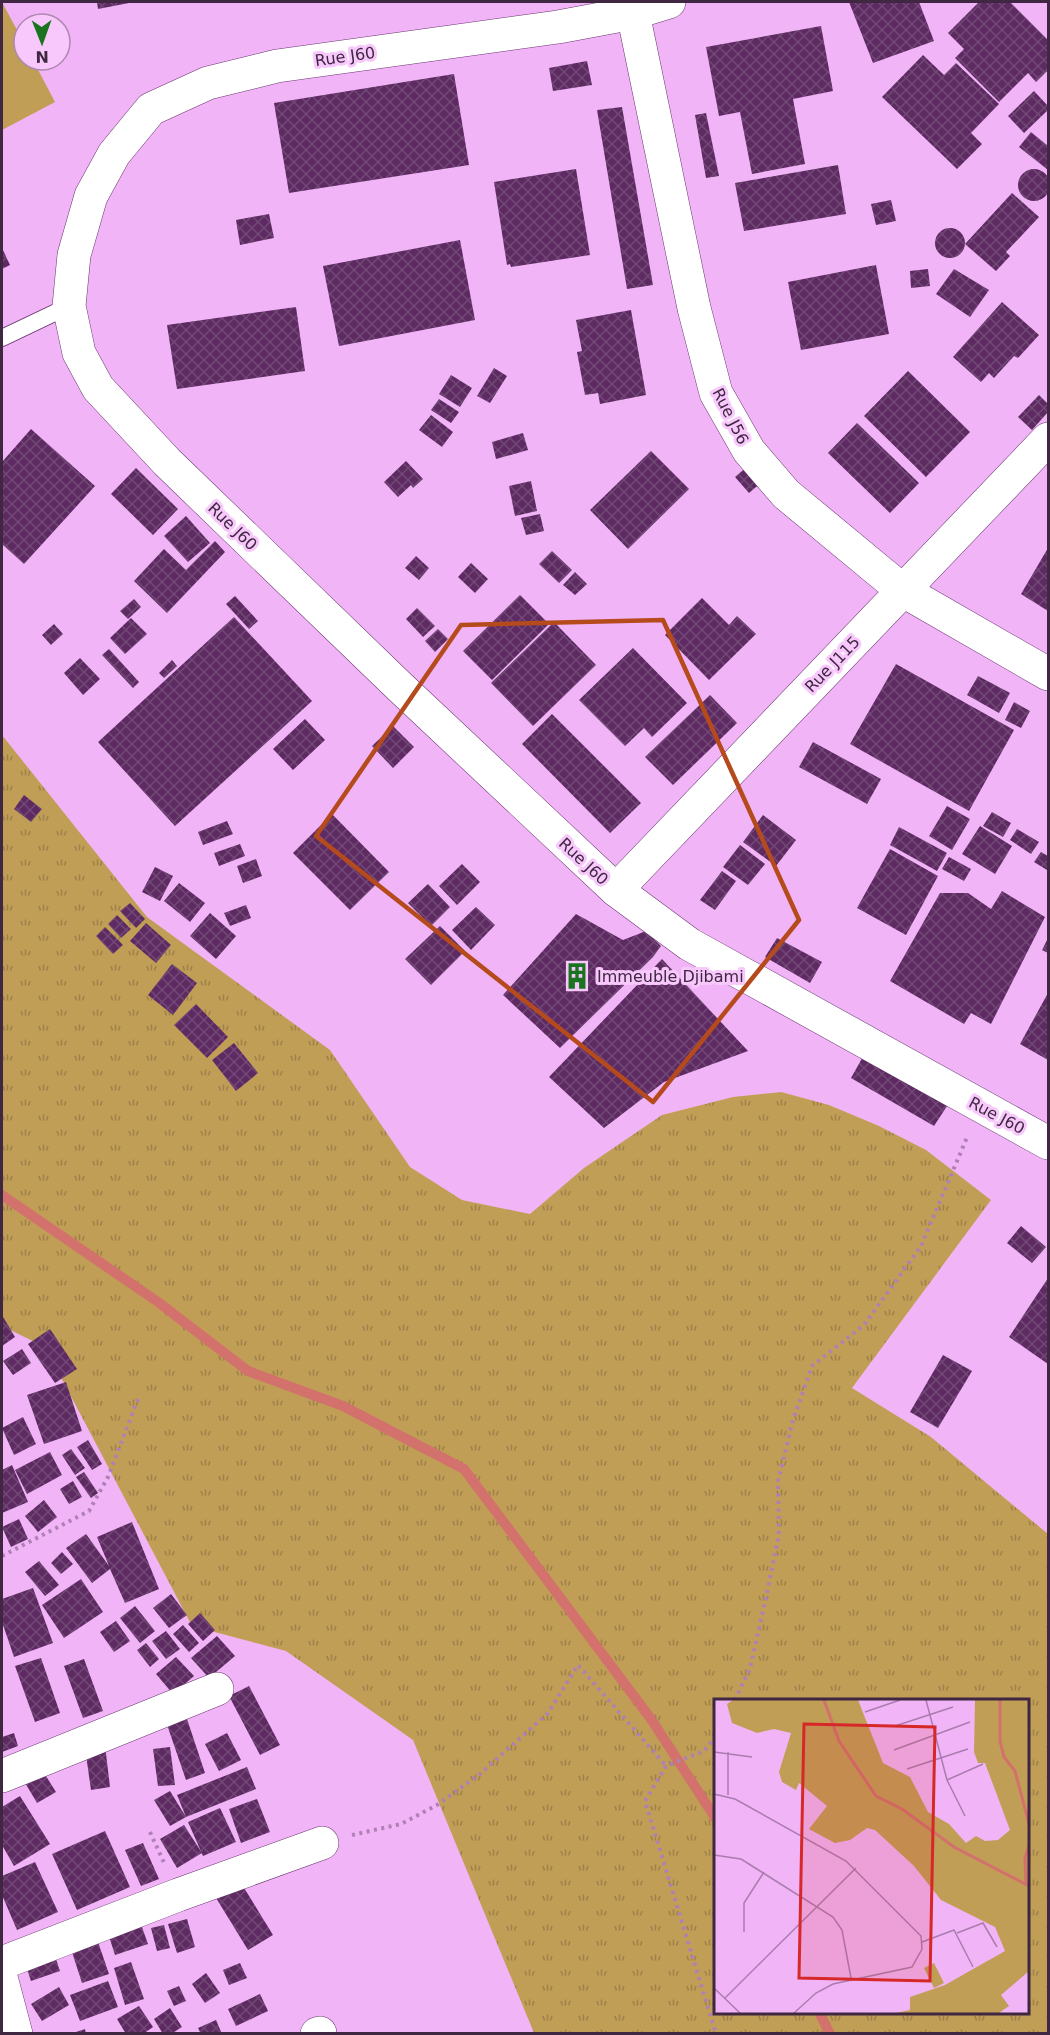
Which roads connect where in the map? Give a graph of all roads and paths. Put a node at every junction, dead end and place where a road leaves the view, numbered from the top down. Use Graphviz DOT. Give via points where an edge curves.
graph roads {
  1 [pos="669,2"];
  2 [pos="633,13"];
  3 [pos="69,306"];
  4 [pos="2,338"];
  5 [pos="1048,439"];
  6 [pos="902,590"];
  7 [pos="1048,674"];
  8 [pos="616,890"];
  9 [pos="979,1107"];
  10 [pos="1048,1143"];
  11 [pos="138,1399"];
  12 [pos="2,1556"];
  13 [pos="217,1689"];
  14 [pos="736,1699"];
  15 [pos="714,1738"];
  16 [pos="666,1766"];
  17 [pos="2,1776"];
  18 [pos="322,1843"];
  19 [pos="2,1963"];
  20 [pos="2,1981"];
  21 [pos="16,2034"];
  22 [pos="716,2034"];
  1 -- 2 [label="street, Rue J60"];
  2 -- 3 [label="street, Rue J60" via="277,66 208,83 151,109 114,154 91,196 74,255"];
  2 -- 6 [label="street, Rue J56" via="694,308 716,393 748,451 786,494"];
  3 -- 4 [label="lane"];
  3 -- 8 [label="street, Rue J60" via="79,353 98,388 167,462"];
  5 -- 6 [label="street, Rue J115"];
  6 -- 7 [label="street, Rue J56"];
  6 -- 8 [label="street, Rue J115"];
  8 -- 9 [label="street, Rue J60" via="689,944"];
  9 -- 10 [label="street, Rue J60"];
  9 -- 14 [label="path" via="921,1246 864,1325 812,1366 778,1481 779,1535 750,1668"];
  11 -- 12 [label="path" via="108,1478 89,1511"];
  13 -- 17 [label="street"];
  15 -- 16 [label="path" via="704,1751"];
  16 -- 18 [label="path" via="578,1665 548,1713 480,1774 437,1805 402,1824"];
  16 -- 22 [label="path" via="645,1802"];
  18 -- 19 [label="street"];
  20 -- 21 [label="street"];
}
